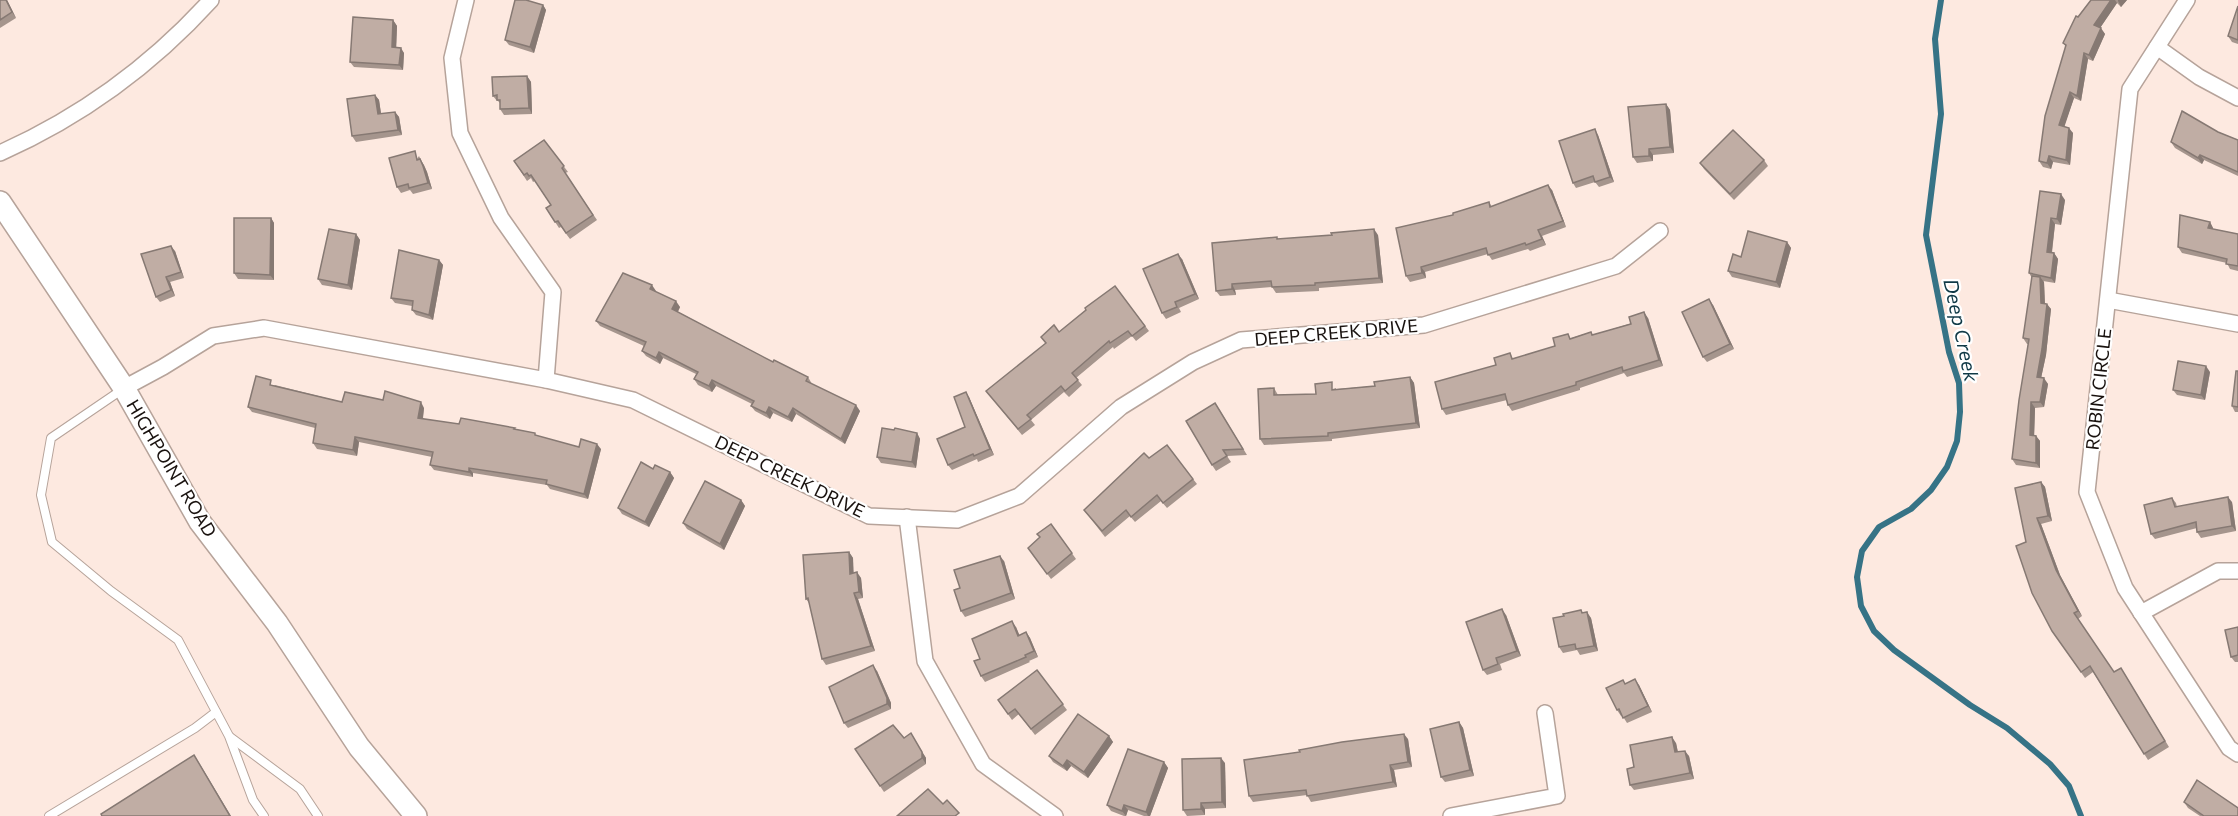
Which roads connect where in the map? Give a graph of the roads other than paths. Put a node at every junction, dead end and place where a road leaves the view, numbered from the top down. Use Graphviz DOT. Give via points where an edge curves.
graph roads {
  1 [pos="212,0"];
  2 [pos="466,0"];
  3 [pos="2187,0"];
  4 [pos="2157,47"];
  5 [pos="2238,98"];
  6 [pos="0,153"];
  7 [pos="0,202"];
  8 [pos="1660,231"];
  9 [pos="2108,300"];
  10 [pos="2238,324"];
  11 [pos="546,380"];
  12 [pos="124,388"];
  13 [pos="908,518"];
  14 [pos="2238,571"];
  15 [pos="2141,613"];
  16 [pos="216,712"];
  17 [pos="1545,713"];
  18 [pos="229,736"];
  19 [pos="2238,754"];
  20 [pos="49,816"];
  21 [pos="264,816"];
  22 [pos="318,816"];
  23 [pos="416,816"];
  24 [pos="1055,816"];
  25 [pos="1451,816"];
  1 -- 6 [label="street" via="131,76 85,108"];
  2 -- 11 [label="street" via="452,58 460,133 501,218 553,292"];
  3 -- 4 [label="street, ROBIN CIRCLE"];
  4 -- 5 [label="street" via="2199,77"];
  4 -- 9 [label="street, ROBIN CIRCLE" via="2130,89"];
  7 -- 12 [label="street, HIGHPOINT ROAD"];
  8 -- 13 [label="street, DEEP CREEK DRIVE" via="1616,266 1424,325 1241,340 1193,362 1121,407 1019,496 957,520"];
  9 -- 10 [label="street"];
  9 -- 15 [label="street, ROBIN CIRCLE" via="2087,492 2125,588"];
  11 -- 12 [label="street, DEEP CREEK DRIVE" via="264,328 213,336"];
  11 -- 13 [label="street, DEEP CREEK DRIVE" via="633,400 869,516"];
  12 -- 16 [label="lane" via="51,438 41,495 52,542 178,640"];
  12 -- 23 [label="street, HIGHPOINT ROAD" via="200,522 277,623 359,747"];
  13 -- 24 [label="street" via="925,661 983,764"];
  14 -- 15 [label="street" via="2218,571"];
  15 -- 19 [label="street, ROBIN CIRCLE" via="2229,748"];
  16 -- 18 [label="lane"];
  16 -- 20 [label="lane"];
  17 -- 25 [label="street" via="1557,796"];
  18 -- 21 [label="lane" via="253,800"];
  18 -- 22 [label="lane" via="300,789"];
}
